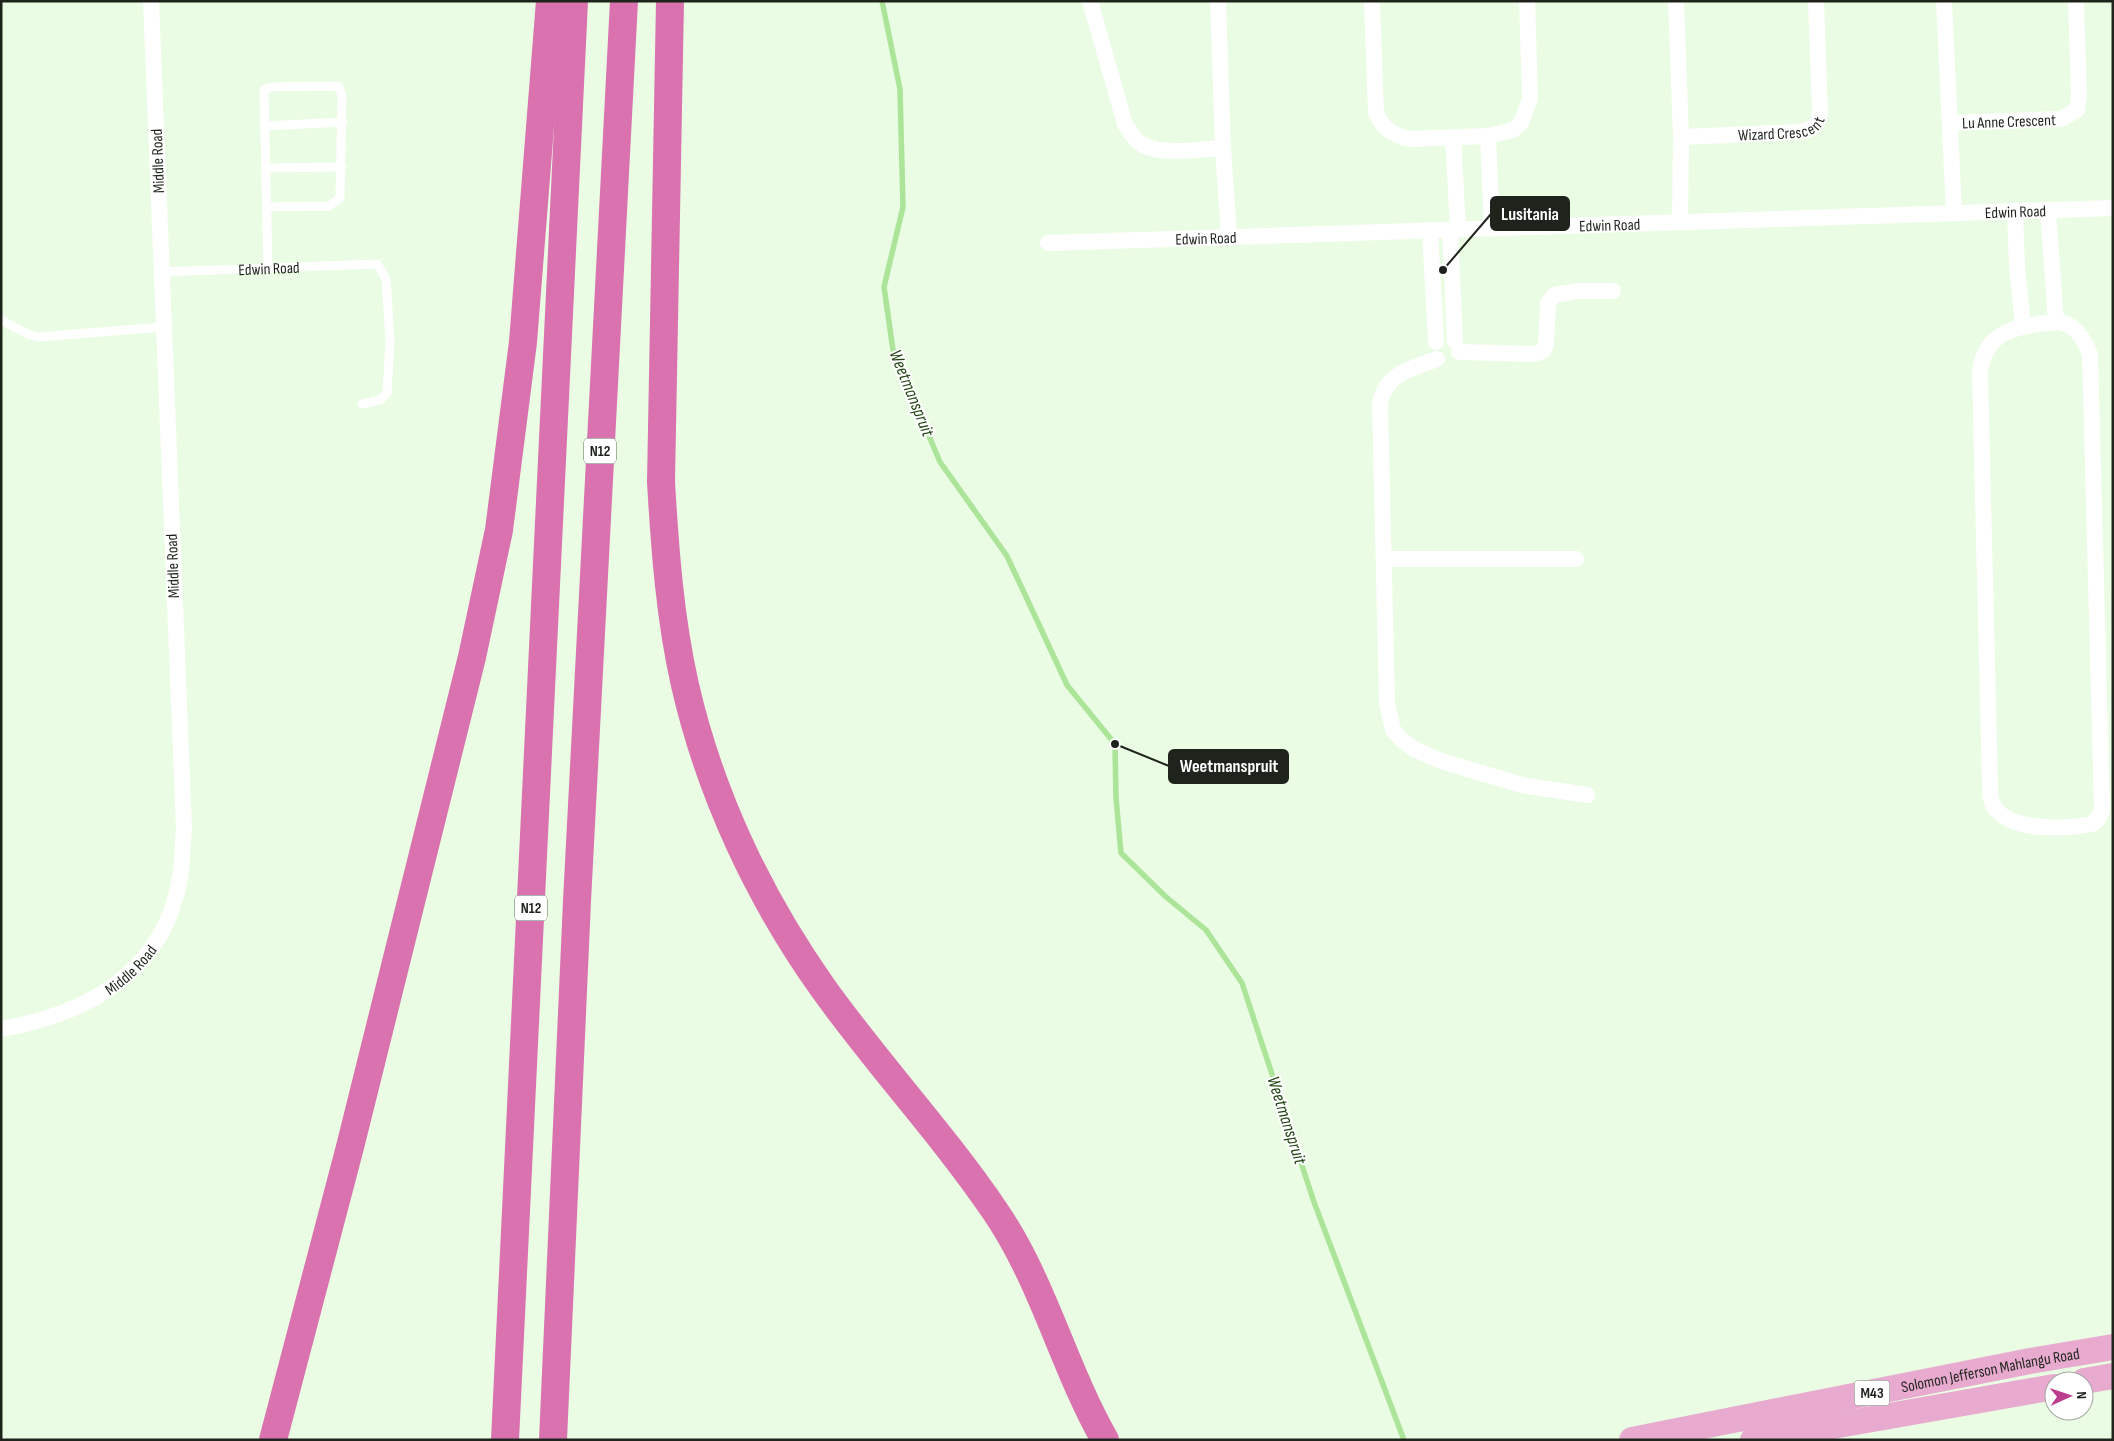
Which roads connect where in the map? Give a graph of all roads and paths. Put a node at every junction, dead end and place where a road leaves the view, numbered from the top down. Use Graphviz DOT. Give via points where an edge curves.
graph roads {
  1 [pos="151,1"];
  2 [pos="550,1"];
  3 [pos="574,1"];
  4 [pos="624,1"];
  5 [pos="670,1"];
  6 [pos="1090,1"];
  7 [pos="1218,1"];
  8 [pos="1372,1"];
  9 [pos="1527,1"];
  10 [pos="1676,1"];
  11 [pos="1816,1"];
  12 [pos="1944,1"];
  13 [pos="2076,1"];
  14 [pos="343,122"];
  15 [pos="1950,123"];
  16 [pos="265,126"];
  17 [pos="1488,136"];
  18 [pos="1453,137"];
  19 [pos="1681,137"];
  20 [pos="1223,148"];
  21 [pos="342,167"];
  22 [pos="266,168"];
  23 [pos="267,207"];
  24 [pos="2113,208"];
  25 [pos="2048,210"];
  26 [pos="1954,212"];
  27 [pos="2015,212"];
  28 [pos="1680,221"];
  29 [pos="1492,228"];
  30 [pos="1454,229"];
  31 [pos="1430,230"];
  32 [pos="1229,236"];
  33 [pos="1048,243"];
  34 [pos="268,268"];
  35 [pos="161,272"];
  36 [pos="1614,291"];
  37 [pos="1,320"];
  38 [pos="2056,322"];
  39 [pos="2023,326"];
  40 [pos="163,327"];
  41 [pos="1436,342"];
  42 [pos="1457,346"];
  43 [pos="1437,359"];
  44 [pos="362,404"];
  45 [pos="1576,559"];
  46 [pos="1384,560"];
  47 [pos="1587,795"];
  48 [pos="1,1029"];
  49 [pos="2113,1346"];
  50 [pos="554,1373"];
  51 [pos="2113,1376"];
  52 [pos="2094,1379"];
  53 [pos="2044,1389"];
  54 [pos="273,1440"];
  55 [pos="505,1440"];
  56 [pos="553,1440"];
  57 [pos="563,1440"];
  58 [pos="1105,1440"];
  59 [pos="1632,1440"];
  60 [pos="1753,1440"];
  1 -- 35 [label="street, Middle Road"];
  2 -- 54 [label="highway" via="523,342 498,530 468,676"];
  3 -- 55 [label="highway, N12"];
  4 -- 50 [label="highway, N12"];
  5 -- 58 [label="highway" via="661,482 672,610 685,685 707,763 733,830 792,942 823,988 997,1213 1024,1261"];
  6 -- 20 [label="street" via="1126,124 1134,137 1143,145 1156,149"];
  7 -- 20 [label="street"];
  8 -- 18 [label="street" via="1376,113 1380,124 1397,136 1410,139"];
  9 -- 17 [label="street" via="1530,100 1527,112 1522,123 1513,130"];
  10 -- 19 [label="street"];
  11 -- 19 [label="street, Wizard Crescent" via="1820,112 1816,124 1808,131 1798,132"];
  12 -- 15 [label="street, Lu Anne Crescent"];
  13 -- 15 [label="street, Lu Anne Crescent" via="2077,110 2061,120"];
  14 -- 16 [label="lane"];
  14 -- 16 [label="lane" via="342,95 338,86 271,87 264,90"];
  14 -- 21 [label="lane"];
  15 -- 26 [label="street, Lu Anne Crescent"];
  16 -- 22 [label="lane"];
  17 -- 18 [label="street"];
  17 -- 29 [label="street"];
  18 -- 30 [label="street"];
  19 -- 28 [label="street"];
  20 -- 32 [label="street"];
  21 -- 22 [label="lane"];
  21 -- 23 [label="lane" via="340,198 335,204"];
  22 -- 23 [label="lane"];
  23 -- 34 [label="lane"];
  24 -- 25 [label="street, Edwin Road"];
  25 -- 27 [label="street, Edwin Road"];
  25 -- 38 [label="street"];
  26 -- 27 [label="street, Edwin Road"];
  26 -- 28 [label="street, Edwin Road"];
  27 -- 39 [label="street"];
  28 -- 29 [label="street, Edwin Road"];
  29 -- 30 [label="street, Edwin Road"];
  30 -- 31 [label="street, Edwin Road"];
  30 -- 42 [label="street"];
  31 -- 32 [label="street, Edwin Road"];
  31 -- 41 [label="street"];
  32 -- 33 [label="street, Edwin Road"];
  34 -- 35 [label="lane, Edwin Road"];
  34 -- 44 [label="lane, Edwin Road" via="377,264 386,279 390,342 387,393 380,400"];
  35 -- 40 [label="street, Middle Road"];
  36 -- 42 [label="street" via="1554,295 1548,303 1548,336 1543,351 1510,355"];
  37 -- 40 [label="lane" via="38,336"];
  38 -- 39 [label="street"];
  38 -- 39 [label="street" via="2066,323 2082,338 2090,354 2103,795 2098,819 2083,826 2032,827 2016,823 1998,811 1992,802 1990,786 1980,373 1985,350 1991,342 2002,333"];
  40 -- 48 [label="street, Middle Road" via="184,829 180,879 163,930 145,959 124,980 75,1009 32,1024"];
  41 -- 42 [label="street" via="1445,338"];
  41 -- 43 [label="street" via="1434,354"];
  42 -- 43 [label="street" via="1453,362 1441,363"];
  43 -- 46 [label="street" via="1392,379 1382,394 1378,427"];
  45 -- 46 [label="street"];
  46 -- 47 [label="street" via="1387,703 1393,730 1414,748 1440,761 1513,782"];
  49 -- 59 [label="main road, Solomon Jefferson Mahlangu Road / M43"];
  50 -- 56 [label="highway, N12"];
  50 -- 57 [label="highway"];
  51 -- 52 [label="main road, Solomon Jefferson Mahlangu Road"];
  53 -- 60 [label="main road, Solomon Jefferson Mahlangu Road / M43"];
}
